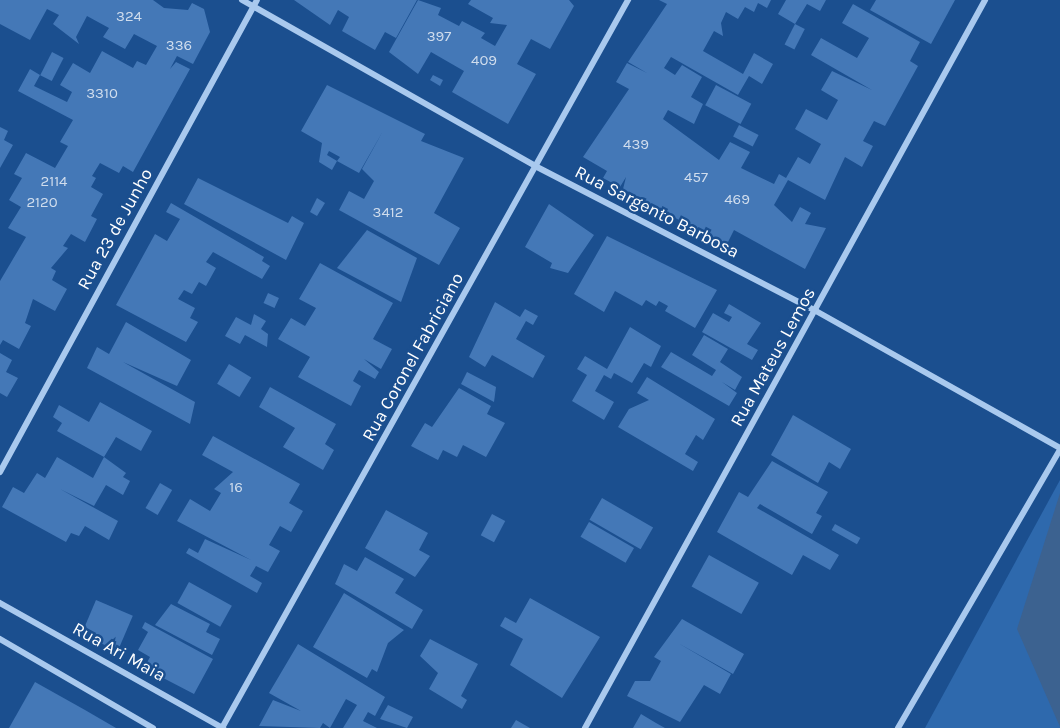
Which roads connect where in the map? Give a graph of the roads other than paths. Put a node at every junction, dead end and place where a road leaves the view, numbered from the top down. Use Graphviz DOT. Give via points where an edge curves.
graph roads {
  1 [pos="242,0"];
  2 [pos="628,0"];
  3 [pos="985,0"];
  4 [pos="256,3"];
  5 [pos="537,166"];
  6 [pos="816,311"];
  7 [pos="1060,449"];
  8 [pos="0,472"];
  9 [pos="0,603"];
  10 [pos="0,639"];
  11 [pos="153,728"];
  12 [pos="222,728"];
  13 [pos="585,728"];
  14 [pos="898,728"];
  1 -- 4 [label="street, Rua Sargento Barbosa"];
  2 -- 5 [label="street, Rua Coronel Fabriciano"];
  3 -- 6 [label="street, Rua Mateus Lemos"];
  4 -- 5 [label="street, Rua Sargento Barbosa"];
  4 -- 8 [label="street, Rua 23 de Junho"];
  5 -- 6 [label="street, Rua Sargento Barbosa"];
  5 -- 12 [label="street, Rua Coronel Fabriciano"];
  6 -- 7 [label="street, Rua Sargento Barbosa"];
  6 -- 13 [label="street, Rua Mateus Lemos"];
  7 -- 14 [label="street"];
  9 -- 12 [label="street, Rua Ari Maia"];
  10 -- 11 [label="street"];
}
